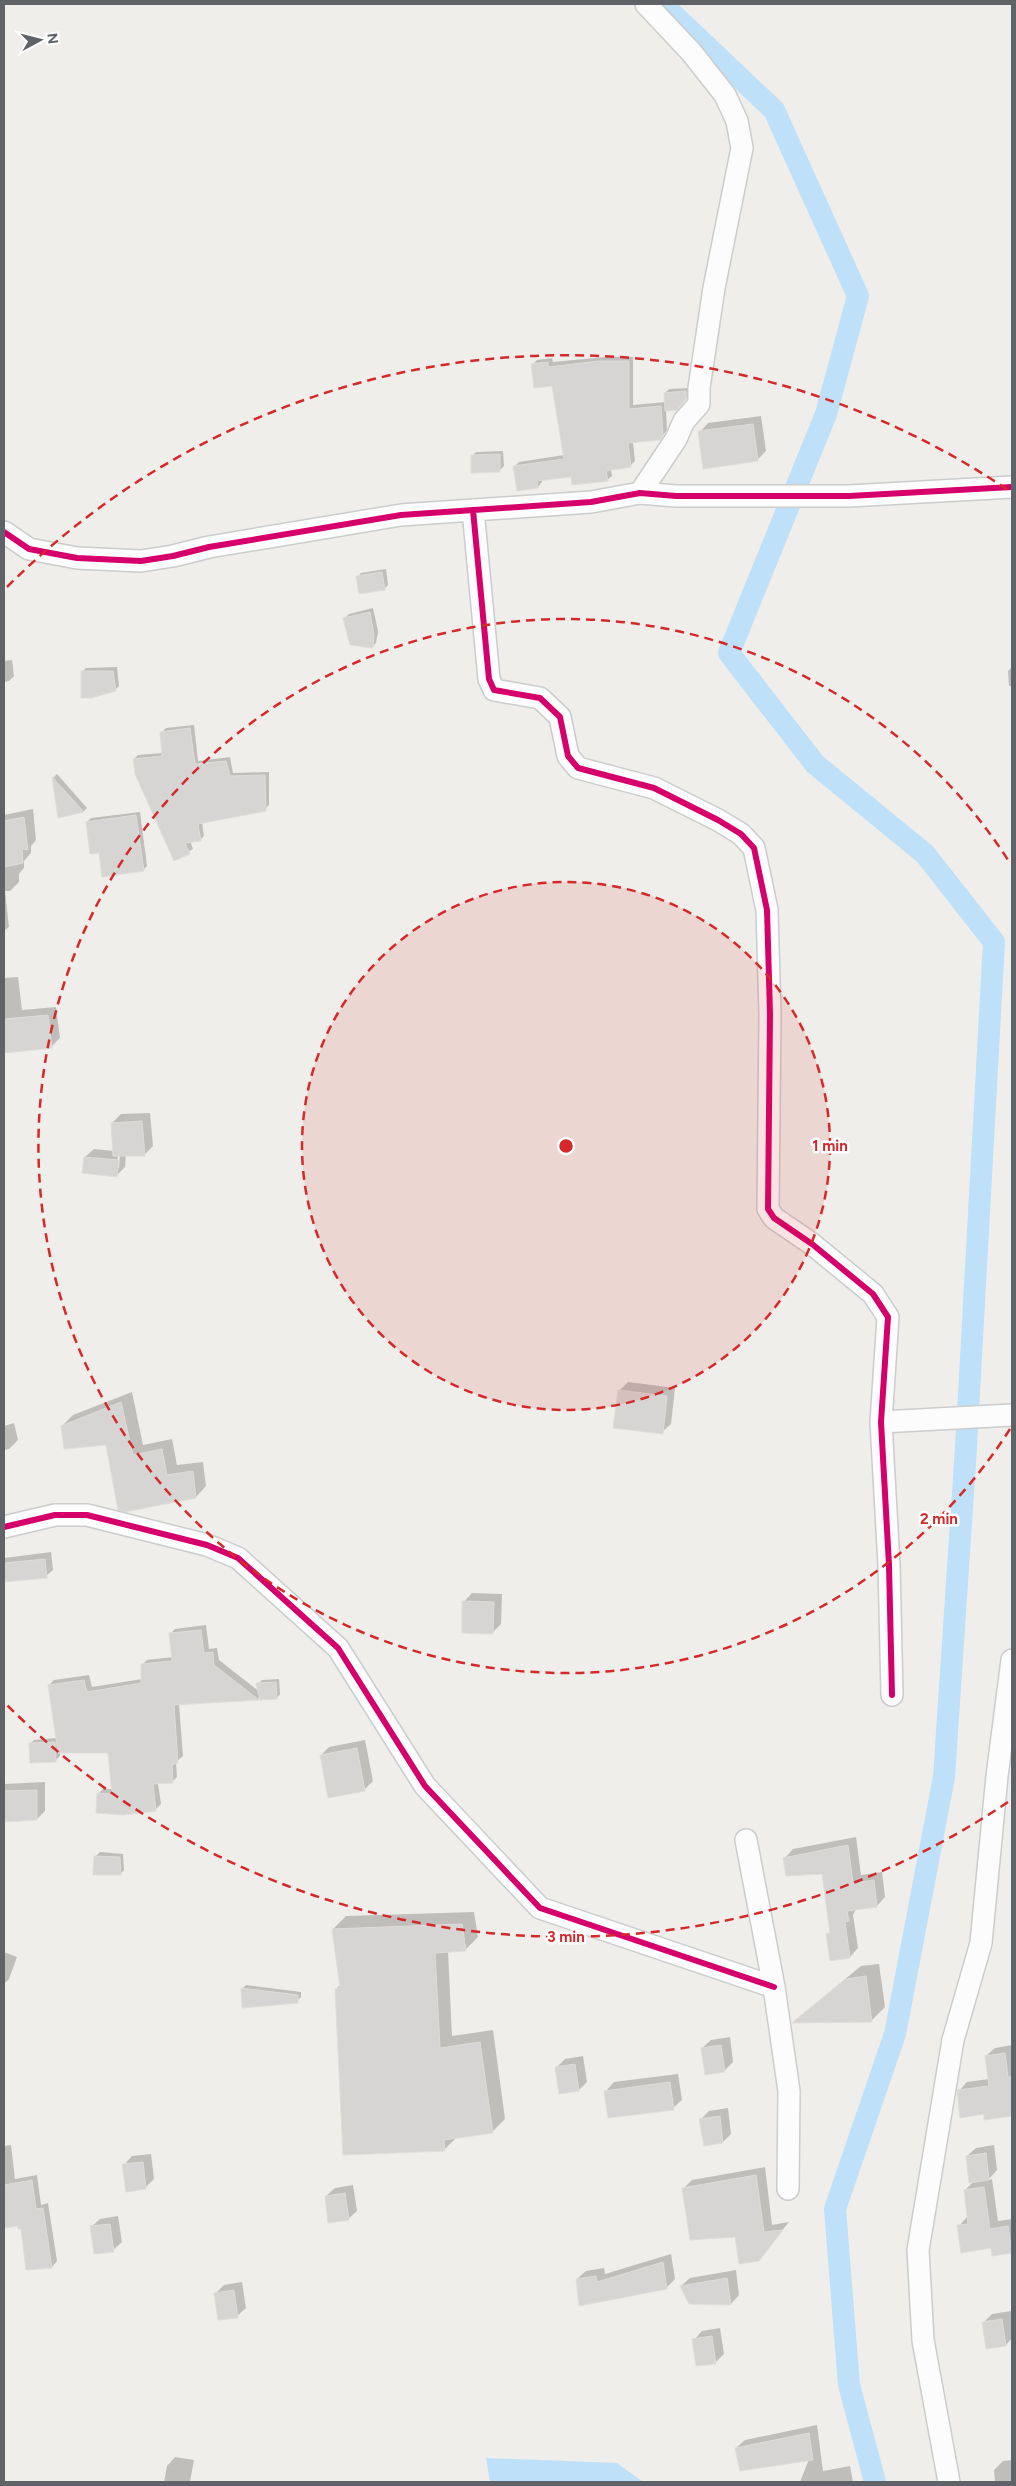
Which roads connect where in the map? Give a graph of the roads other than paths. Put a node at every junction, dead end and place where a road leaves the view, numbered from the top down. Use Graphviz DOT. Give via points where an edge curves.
graph roads {
  1 [pos="646,4"];
  2 [pos="1012,488"];
  3 [pos="640,493"];
  4 [pos="473,510"];
  5 [pos="4,532"];
  6 [pos="1004,1416"];
  7 [pos="881,1422"];
  8 [pos="4,1528"];
  9 [pos="1012,1660"];
  10 [pos="892,1696"];
  11 [pos="746,1840"];
  12 [pos="774,1986"];
  13 [pos="788,2189"];
  14 [pos="949,2482"];
  1 -- 3 [label="street" via="692,52 725,95 737,121 742,148 714,288 699,404 684,421 676,439"];
  2 -- 3 [label="street" via="849,496"];
  3 -- 4 [label="street" via="591,502"];
  4 -- 5 [label="street" via="401,515 140,561 77,558 29,549"];
  4 -- 7 [label="street" via="489,679 494,690 540,698 560,717 568,756 578,768 654,788 718,820 741,834 754,848 767,919 770,1044 768,1209 774,1218 874,1294 888,1317"];
  6 -- 7 [label="street"];
  7 -- 10 [label="street"];
  8 -- 12 [label="street" via="55,1515 87,1516 207,1545 238,1558 338,1648 425,1786 540,1908"];
  9 -- 14 [label="street" via="981,1943 953,2040 918,2250 923,2340"];
  11 -- 12 [label="street"];
  12 -- 13 [label="street" via="789,2091"];
}
